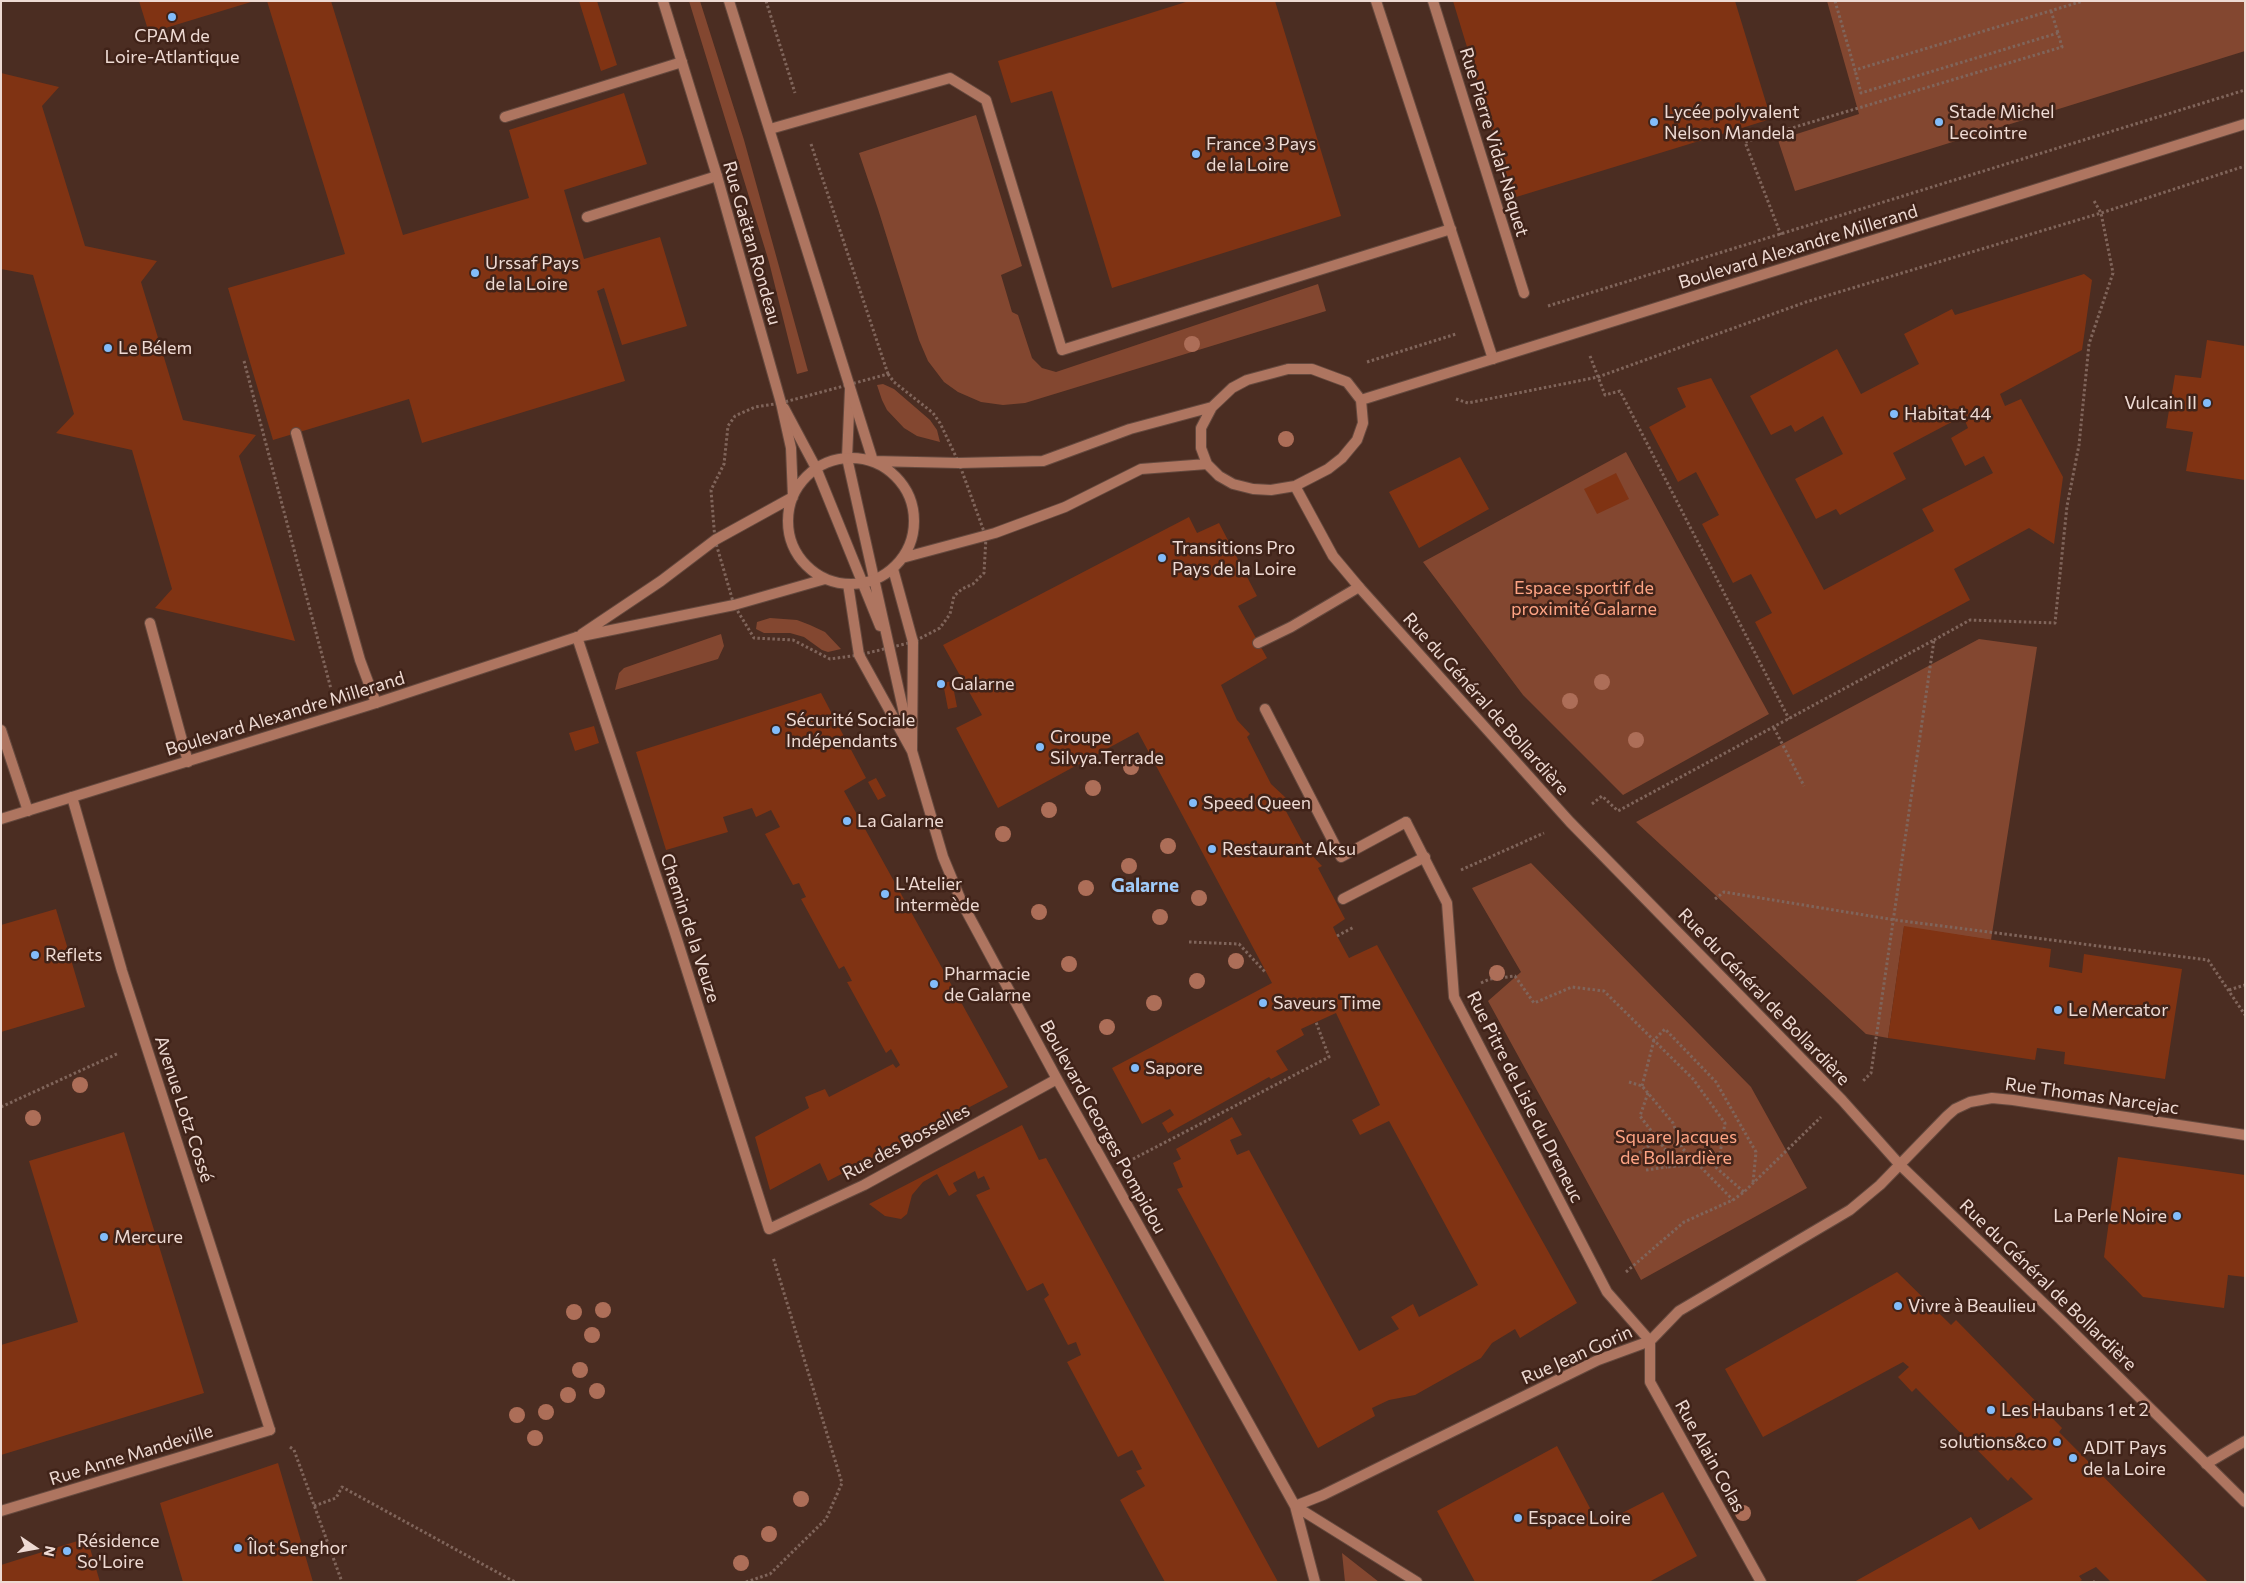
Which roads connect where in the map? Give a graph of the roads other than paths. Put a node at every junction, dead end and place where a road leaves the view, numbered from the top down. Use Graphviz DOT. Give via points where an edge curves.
graph roads {
  1 [pos="663,1"];
  2 [pos="729,1"];
  3 [pos="1376,1"];
  4 [pos="1433,1"];
  5 [pos="682,62"];
  6 [pos="505,118"];
  7 [pos="2245,124"];
  8 [pos="770,129"];
  9 [pos="717,176"];
  10 [pos="587,217"];
  11 [pos="1451,229"];
  12 [pos="1524,292"];
  13 [pos="1493,359"];
  14 [pos="850,384"];
  15 [pos="1361,400"];
  16 [pos="781,402"];
  17 [pos="1212,407"];
  18 [pos="296,433"];
  19 [pos="847,458"];
  20 [pos="873,461"];
  21 [pos="1207,464"];
  22 [pos="816,468"];
  23 [pos="1295,486"];
  24 [pos="793,497"];
  25 [pos="902,558"];
  26 [pos="893,569"];
  27 [pos="825,579"];
  28 [pos="874,580"];
  29 [pos="848,584"];
  30 [pos="861,584"];
  31 [pos="1359,587"];
  32 [pos="150,623"];
  33 [pos="577,637"];
  34 [pos="1258,643"];
  35 [pos="889,647"];
  36 [pos="376,704"];
  37 [pos="1265,708"];
  38 [pos="1,730"];
  39 [pos="912,751"];
  40 [pos="188,762"];
  41 [pos="72,797"];
  42 [pos="28,811"];
  43 [pos="1,819"];
  44 [pos="1425,857"];
  45 [pos="1343,899"];
  46 [pos="1056,1079"];
  47 [pos="2245,1135"];
  48 [pos="1900,1165"];
  49 [pos="769,1229"];
  50 [pos="1650,1341"];
  51 [pos="270,1430"];
  52 [pos="2245,1441"];
  53 [pos="2206,1464"];
  54 [pos="2245,1502"];
  55 [pos="1295,1506"];
  56 [pos="1,1511"];
  57 [pos="1315,1582"];
  58 [pos="1417,1582"];
  59 [pos="1761,1582"];
  1 -- 5 [label="street, Rue Gaëtan Rondeau"];
  2 -- 8 [label="street"];
  3 -- 11 [label="street"];
  4 -- 12 [label="street, Rue Pierre Vidal-Naquet"];
  5 -- 6 [label="street"];
  5 -- 9 [label="street, Rue Gaëtan Rondeau"];
  7 -- 13 [label="street, Boulevard Alexandre Millerand"];
  8 -- 11 [label="street" via="950,78 986,100 1062,350"];
  8 -- 14 [label="street"];
  9 -- 10 [label="street"];
  9 -- 16 [label="street, Rue Gaëtan Rondeau"];
  11 -- 13 [label="street"];
  13 -- 15 [label="street, Boulevard Alexandre Millerand"];
  14 -- 19 [label="street"];
  14 -- 20 [label="street"];
  15 -- 17 [label="street" via="1347,382 1330,374 1312,369 1288,369 1232,388"];
  15 -- 23 [label="street" via="1363,423 1357,440 1328,469"];
  16 -- 22 [label="street"];
  16 -- 24 [label="street, Rue Gaëtan Rondeau" via="791,448"];
  17 -- 20 [label="street" via="1130,430 1043,461"];
  17 -- 21 [label="street" via="1201,428 1201,448"];
  18 -- 36 [label="street" via="360,660"];
  19 -- 20 [label="street"];
  19 -- 22 [label="street" via="831,460"];
  19 -- 28 [label="street"];
  20 -- 25 [label="street" via="895,475 910,496 914,508 913,535"];
  21 -- 23 [label="street" via="1226,480 1253,489"];
  21 -- 25 [label="street" via="1141,469 1065,507 986,537"];
  22 -- 24 [label="street" via="802,481"];
  22 -- 30 [label="street"];
  23 -- 31 [label="street, Rue du Général de Bollardière" via="1333,556"];
  24 -- 27 [label="street" via="788,529 794,550 807,567"];
  24 -- 33 [label="street, Boulevard Alexandre Millerand" via="715,540"];
  25 -- 26 [label="street"];
  26 -- 28 [label="street"];
  26 -- 39 [label="street, Boulevard Georges Pompidou" via="913,642"];
  27 -- 29 [label="street"];
  27 -- 33 [label="street, Boulevard Alexandre Millerand" via="734,605"];
  28 -- 30 [label="street"];
  28 -- 35 [label="street"];
  29 -- 30 [label="street"];
  29 -- 39 [label="street, Boulevard Georges Pompidou" via="859,656"];
  30 -- 35 [label="street"];
  31 -- 34 [label="street"];
  31 -- 48 [label="street, Rue du Général de Bollardière" via="1570,822 1842,1100"];
  32 -- 40 [label="street"];
  33 -- 36 [label="street, Boulevard Alexandre Millerand"];
  33 -- 49 [label="street, Chemin de la Veuze"];
  35 -- 39 [label="street"];
  36 -- 40 [label="street, Boulevard Alexandre Millerand"];
  37 -- 44 [label="street, Rue Pitre de Lisle du Dreneuc" via="1341,857 1406,822"];
  38 -- 42 [label="street"];
  39 -- 46 [label="street, Boulevard Georges Pompidou" via="943,857 962,903"];
  40 -- 41 [label="street, Boulevard Alexandre Millerand"];
  41 -- 42 [label="street, Boulevard Alexandre Millerand"];
  41 -- 51 [label="street, Avenue Lotz Cossé" via="145,1042"];
  42 -- 43 [label="street, Boulevard Alexandre Millerand"];
  44 -- 45 [label="street"];
  44 -- 50 [label="street, Rue Pitre de Lisle du Dreneuc" via="1447,903 1454,997 1607,1292"];
  46 -- 49 [label="street, Rue des Bosselles" via="864,1184"];
  46 -- 55 [label="street, Boulevard Georges Pompidou"];
  47 -- 48 [label="street, Rue Thomas Narcejac" via="1992,1098 1955,1109"];
  48 -- 50 [label="street, Rue Jean Gorin" via="1850,1210 1679,1310"];
  48 -- 53 [label="street, Rue du Général de Bollardière"];
  50 -- 55 [label="street, Rue Jean Gorin" via="1598,1360"];
  50 -- 59 [label="street, Rue Alain Colas" via="1650,1382"];
  51 -- 56 [label="street, Rue Anne Mandeville"];
  52 -- 53 [label="street"];
  53 -- 54 [label="street, Rue du Général de Bollardière"];
  55 -- 57 [label="street, Boulevard Georges Pompidou"];
  55 -- 58 [label="street, Boulevard Georges Pompidou"];
}
